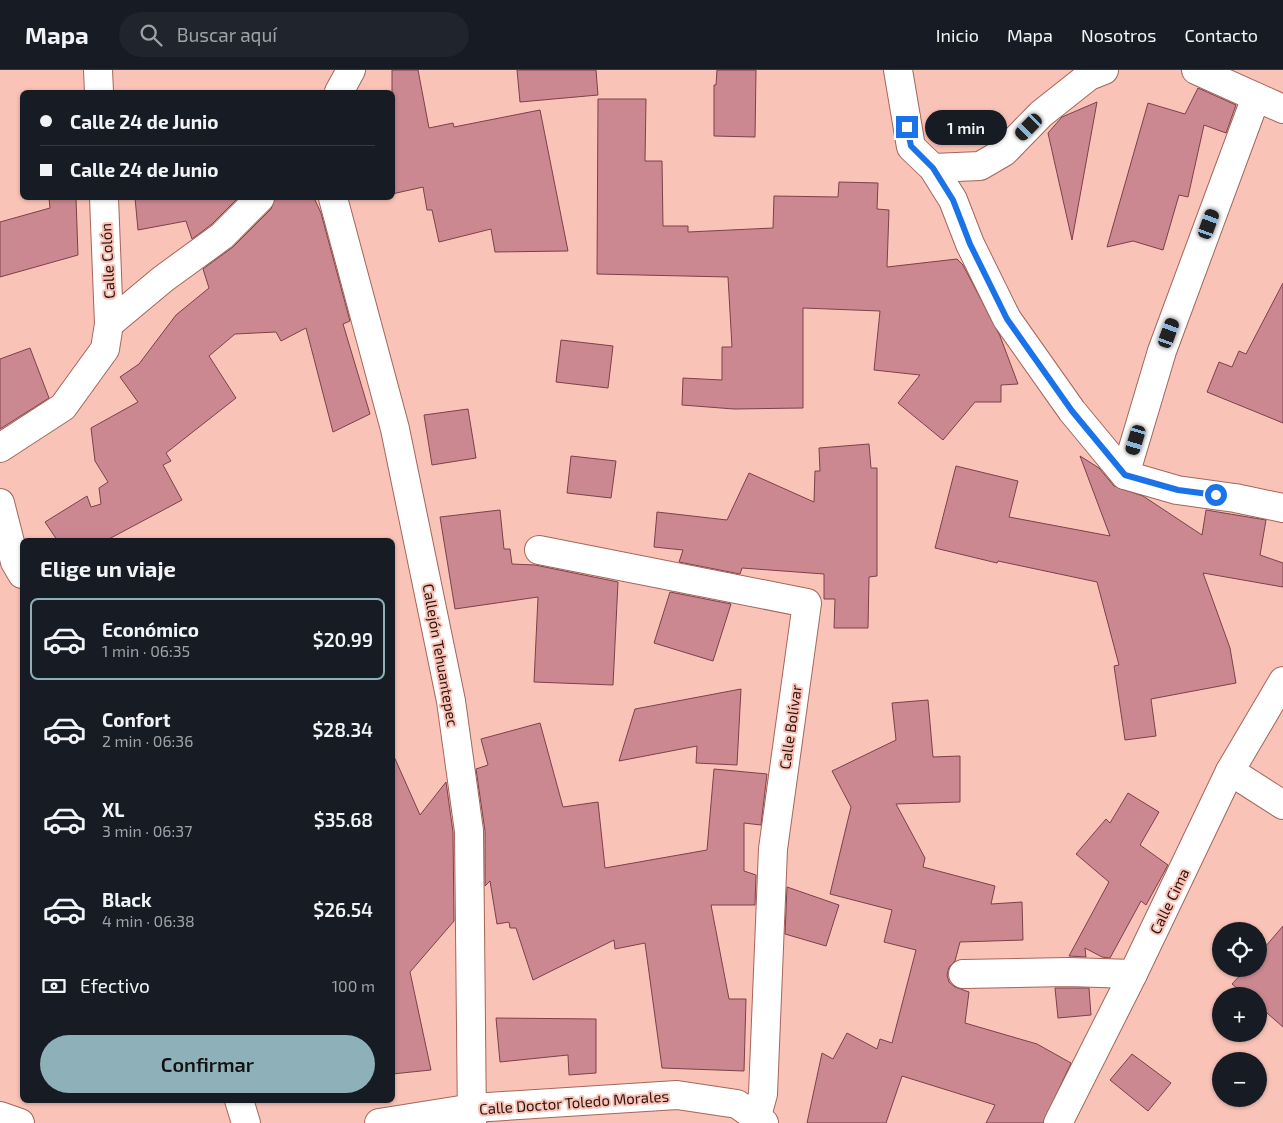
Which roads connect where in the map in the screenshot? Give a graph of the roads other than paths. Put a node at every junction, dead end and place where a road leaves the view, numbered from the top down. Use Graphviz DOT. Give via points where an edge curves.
graph roads {
  1 [pos="98,70"];
  2 [pos="351,70"];
  3 [pos="898,70"];
  4 [pos="1104,70"];
  5 [pos="1196,70"];
  6 [pos="99,90"];
  7 [pos="340,90"];
  8 [pos="1256,97"];
  9 [pos="1283,109"];
  10 [pos="933,168"];
  11 [pos="104,200"];
  12 [pos="258,200"];
  13 [pos="334,200"];
  14 [pos="110,324"];
  15 [pos="0,448"];
  16 [pos="1125,475"];
  17 [pos="0,504"];
  18 [pos="1283,508"];
  19 [pos="539,550"];
  20 [pos="20,571"];
  21 [pos="1283,682"];
  22 [pos="1230,771"];
  23 [pos="1283,804"];
  24 [pos="964,974"];
  25 [pos="1134,974"];
  26 [pos="240,1103"];
  27 [pos="0,1116"];
  28 [pos="473,1116"];
  29 [pos="758,1121"];
  30 [pos="20,1123"];
  31 [pos="246,1123"];
  32 [pos="379,1123"];
  33 [pos="1058,1123"];
  1 -- 6 [label="street"];
  2 -- 7 [label="street"];
  3 -- 10 [label="street" via="911,146"];
  4 -- 10 [label="street" via="1089,76 1041,114 1004,152 980,166"];
  5 -- 8 [label="street"];
  8 -- 9 [label="street"];
  8 -- 16 [label="street" via="1162,351"];
  10 -- 16 [label="street" via="953,200 970,244 1007,319 1072,411"];
  11 -- 14 [label="street, Calle Colón"];
  12 -- 14 [label="street" via="222,236 163,279"];
  13 -- 28 [label="street, Callejón Tehuantepec" via="395,429 451,701 469,832"];
  14 -- 15 [label="street, Calle Colón" via="105,349 63,407"];
  16 -- 18 [label="street" via="1178,490"];
  17 -- 20 [label="street"];
  19 -- 29 [label="street, Calle Bolívar" via="807,603 773,849 763,1094"];
  21 -- 22 [label="street, Calle Cima"];
  22 -- 23 [label="street"];
  22 -- 25 [label="street, Calle Cima"];
  24 -- 25 [label="street"];
  25 -- 33 [label="street, Calle Cima"];
  26 -- 31 [label="street"];
  27 -- 30 [label="street"];
  28 -- 29 [label="street, Calle Doctor Toledo Morales" via="677,1095 737,1104"];
  28 -- 32 [label="street, Calle Doctor Toledo Morales"];
}
